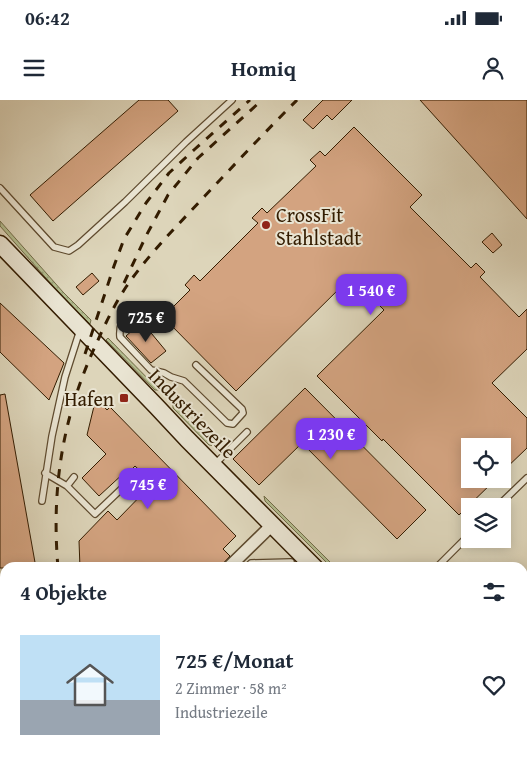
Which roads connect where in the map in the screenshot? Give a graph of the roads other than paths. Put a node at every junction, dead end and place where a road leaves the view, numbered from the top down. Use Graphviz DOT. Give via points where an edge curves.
graph roads {
  1 [pos="232,100"];
  2 [pos="0,188"];
  3 [pos="0,244"];
  4 [pos="143,313"];
  5 [pos="80,328"];
  6 [pos="196,365"];
  7 [pos="246,432"];
  8 [pos="213,466"];
  9 [pos="46,473"];
  10 [pos="134,476"];
  11 [pos="74,477"];
  12 [pos="527,478"];
  13 [pos="67,486"];
  14 [pos="506,498"];
  15 [pos="42,501"];
  16 [pos="272,524"];
  17 [pos="461,543"];
  18 [pos="294,561"];
  19 [pos="234,562"];
  20 [pos="272,562"];
  21 [pos="442,562"];
  1 -- 2 [label="lane" via="126,202 68,251 54,247"];
  3 -- 5 [label="main road, Industriezeile"];
  4 -- 6 [label="lane" via="141,308 129,308 121,323 120,337 151,370 184,381 227,423 233,424 243,414 242,409"];
  5 -- 8 [label="main road, Industriezeile"];
  5 -- 9 [label="lane" via="65,377"];
  7 -- 8 [label="lane"];
  8 -- 16 [label="main road, Industriezeile"];
  9 -- 13 [label="lane"];
  9 -- 15 [label="lane"];
  10 -- 13 [label="lane" via="95,514"];
  11 -- 13 [label="lane"];
  12 -- 14 [label="lane"];
  16 -- 18 [label="main road, Industriezeile"];
  16 -- 19 [label="street"];
  17 -- 21 [label="lane"];
  18 -- 20 [label="lane"];
}
